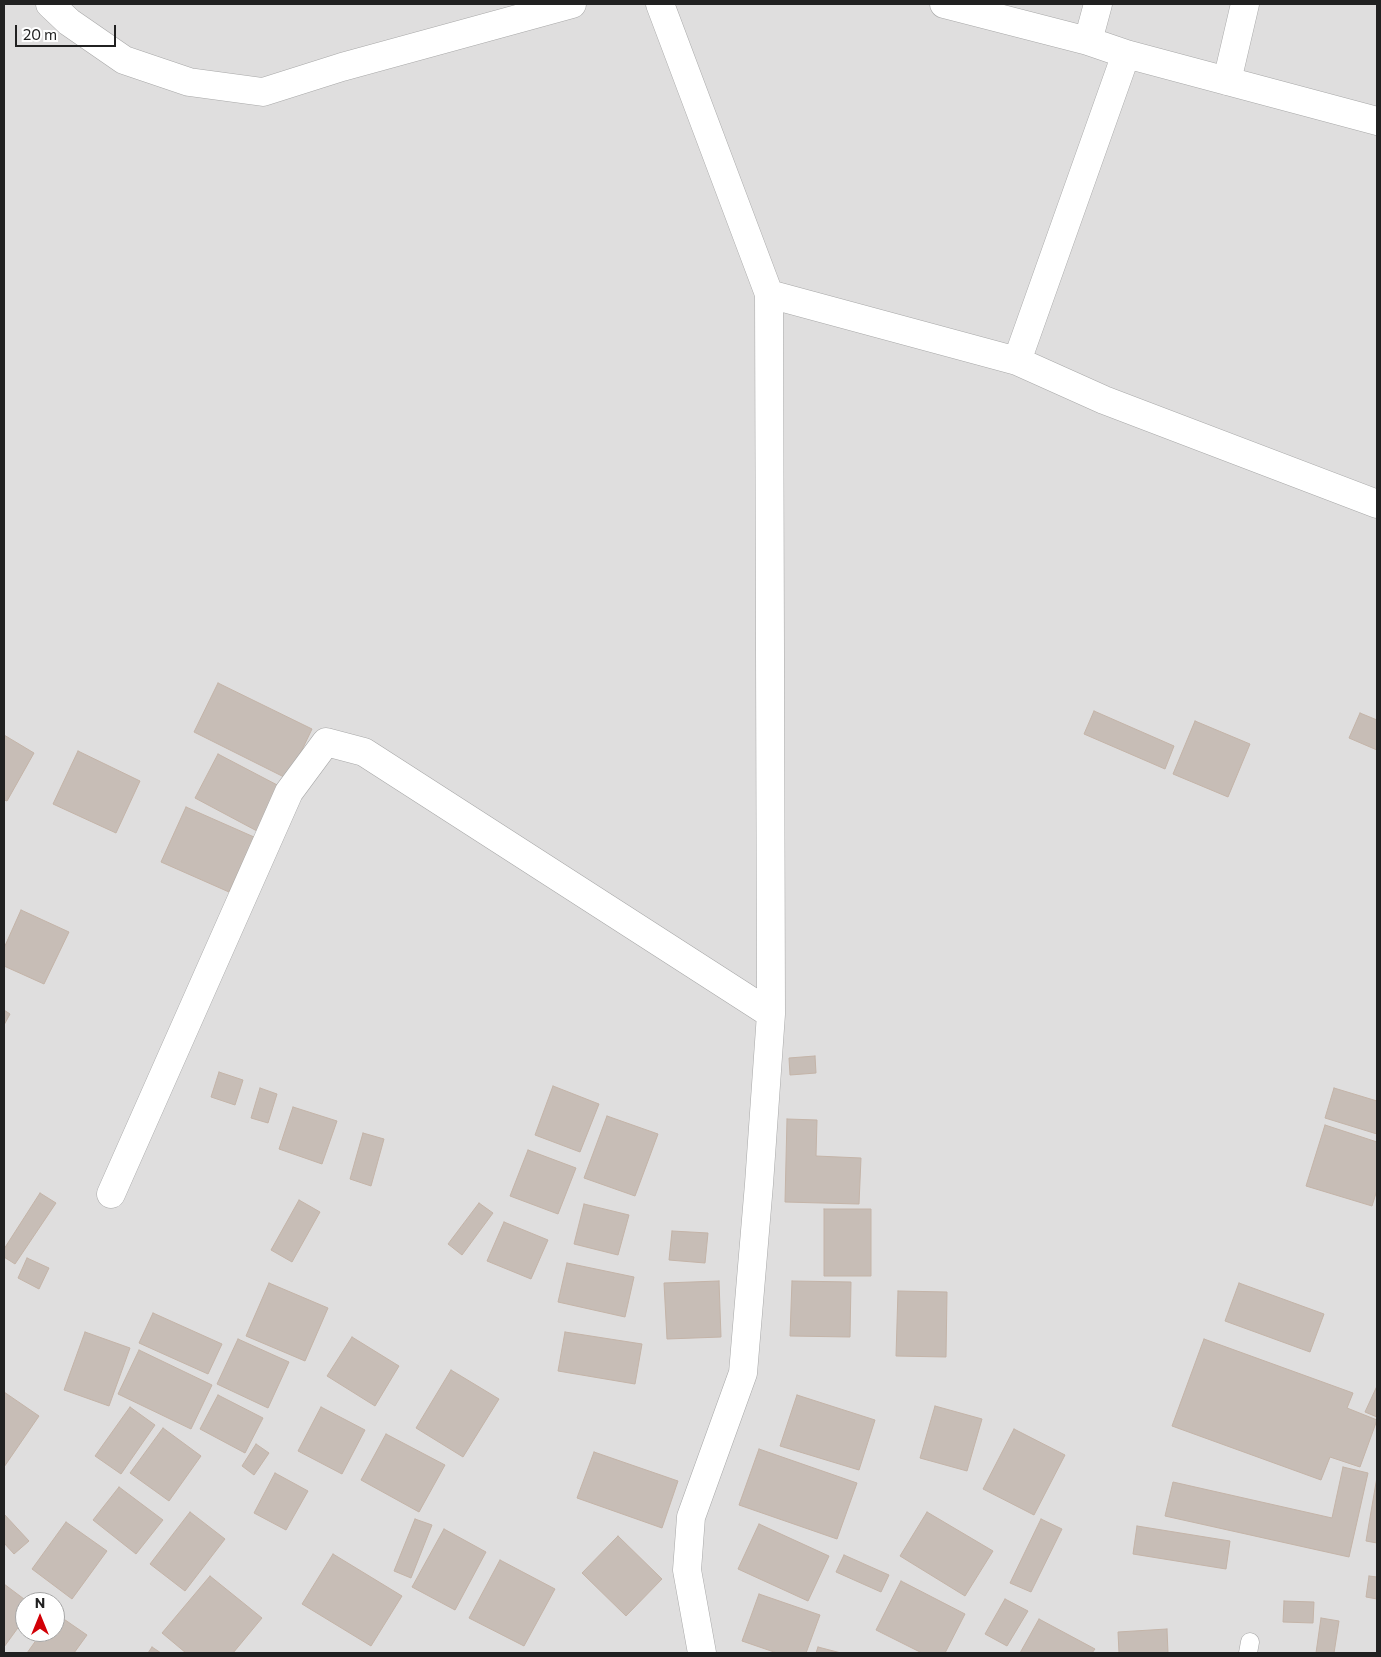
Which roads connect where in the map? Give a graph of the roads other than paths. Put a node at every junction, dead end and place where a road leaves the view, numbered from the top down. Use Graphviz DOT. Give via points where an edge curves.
graph roads {
  1 [pos="50,4"];
  2 [pos="572,4"];
  3 [pos="660,4"];
  4 [pos="944,4"];
  5 [pos="1098,4"];
  6 [pos="1244,4"];
  7 [pos="1088,41"];
  8 [pos="1126,54"];
  9 [pos="1227,82"];
  10 [pos="1377,120"];
  11 [pos="769,294"];
  12 [pos="1017,361"];
  13 [pos="1377,504"];
  14 [pos="771,1014"];
  15 [pos="111,1194"];
  16 [pos="702,1653"];
  1 -- 2 [label="street" via="69,22 124,60 188,82 263,92"];
  3 -- 11 [label="street"];
  4 -- 7 [label="street"];
  5 -- 7 [label="street"];
  6 -- 9 [label="street"];
  7 -- 8 [label="street"];
  8 -- 9 [label="street"];
  8 -- 12 [label="street"];
  9 -- 10 [label="street"];
  11 -- 12 [label="street"];
  11 -- 14 [label="street"];
  12 -- 13 [label="street" via="1104,400"];
  14 -- 15 [label="street" via="364,752 326,742 289,792"];
  14 -- 16 [label="street" via="743,1373 691,1517 687,1570"];
}
